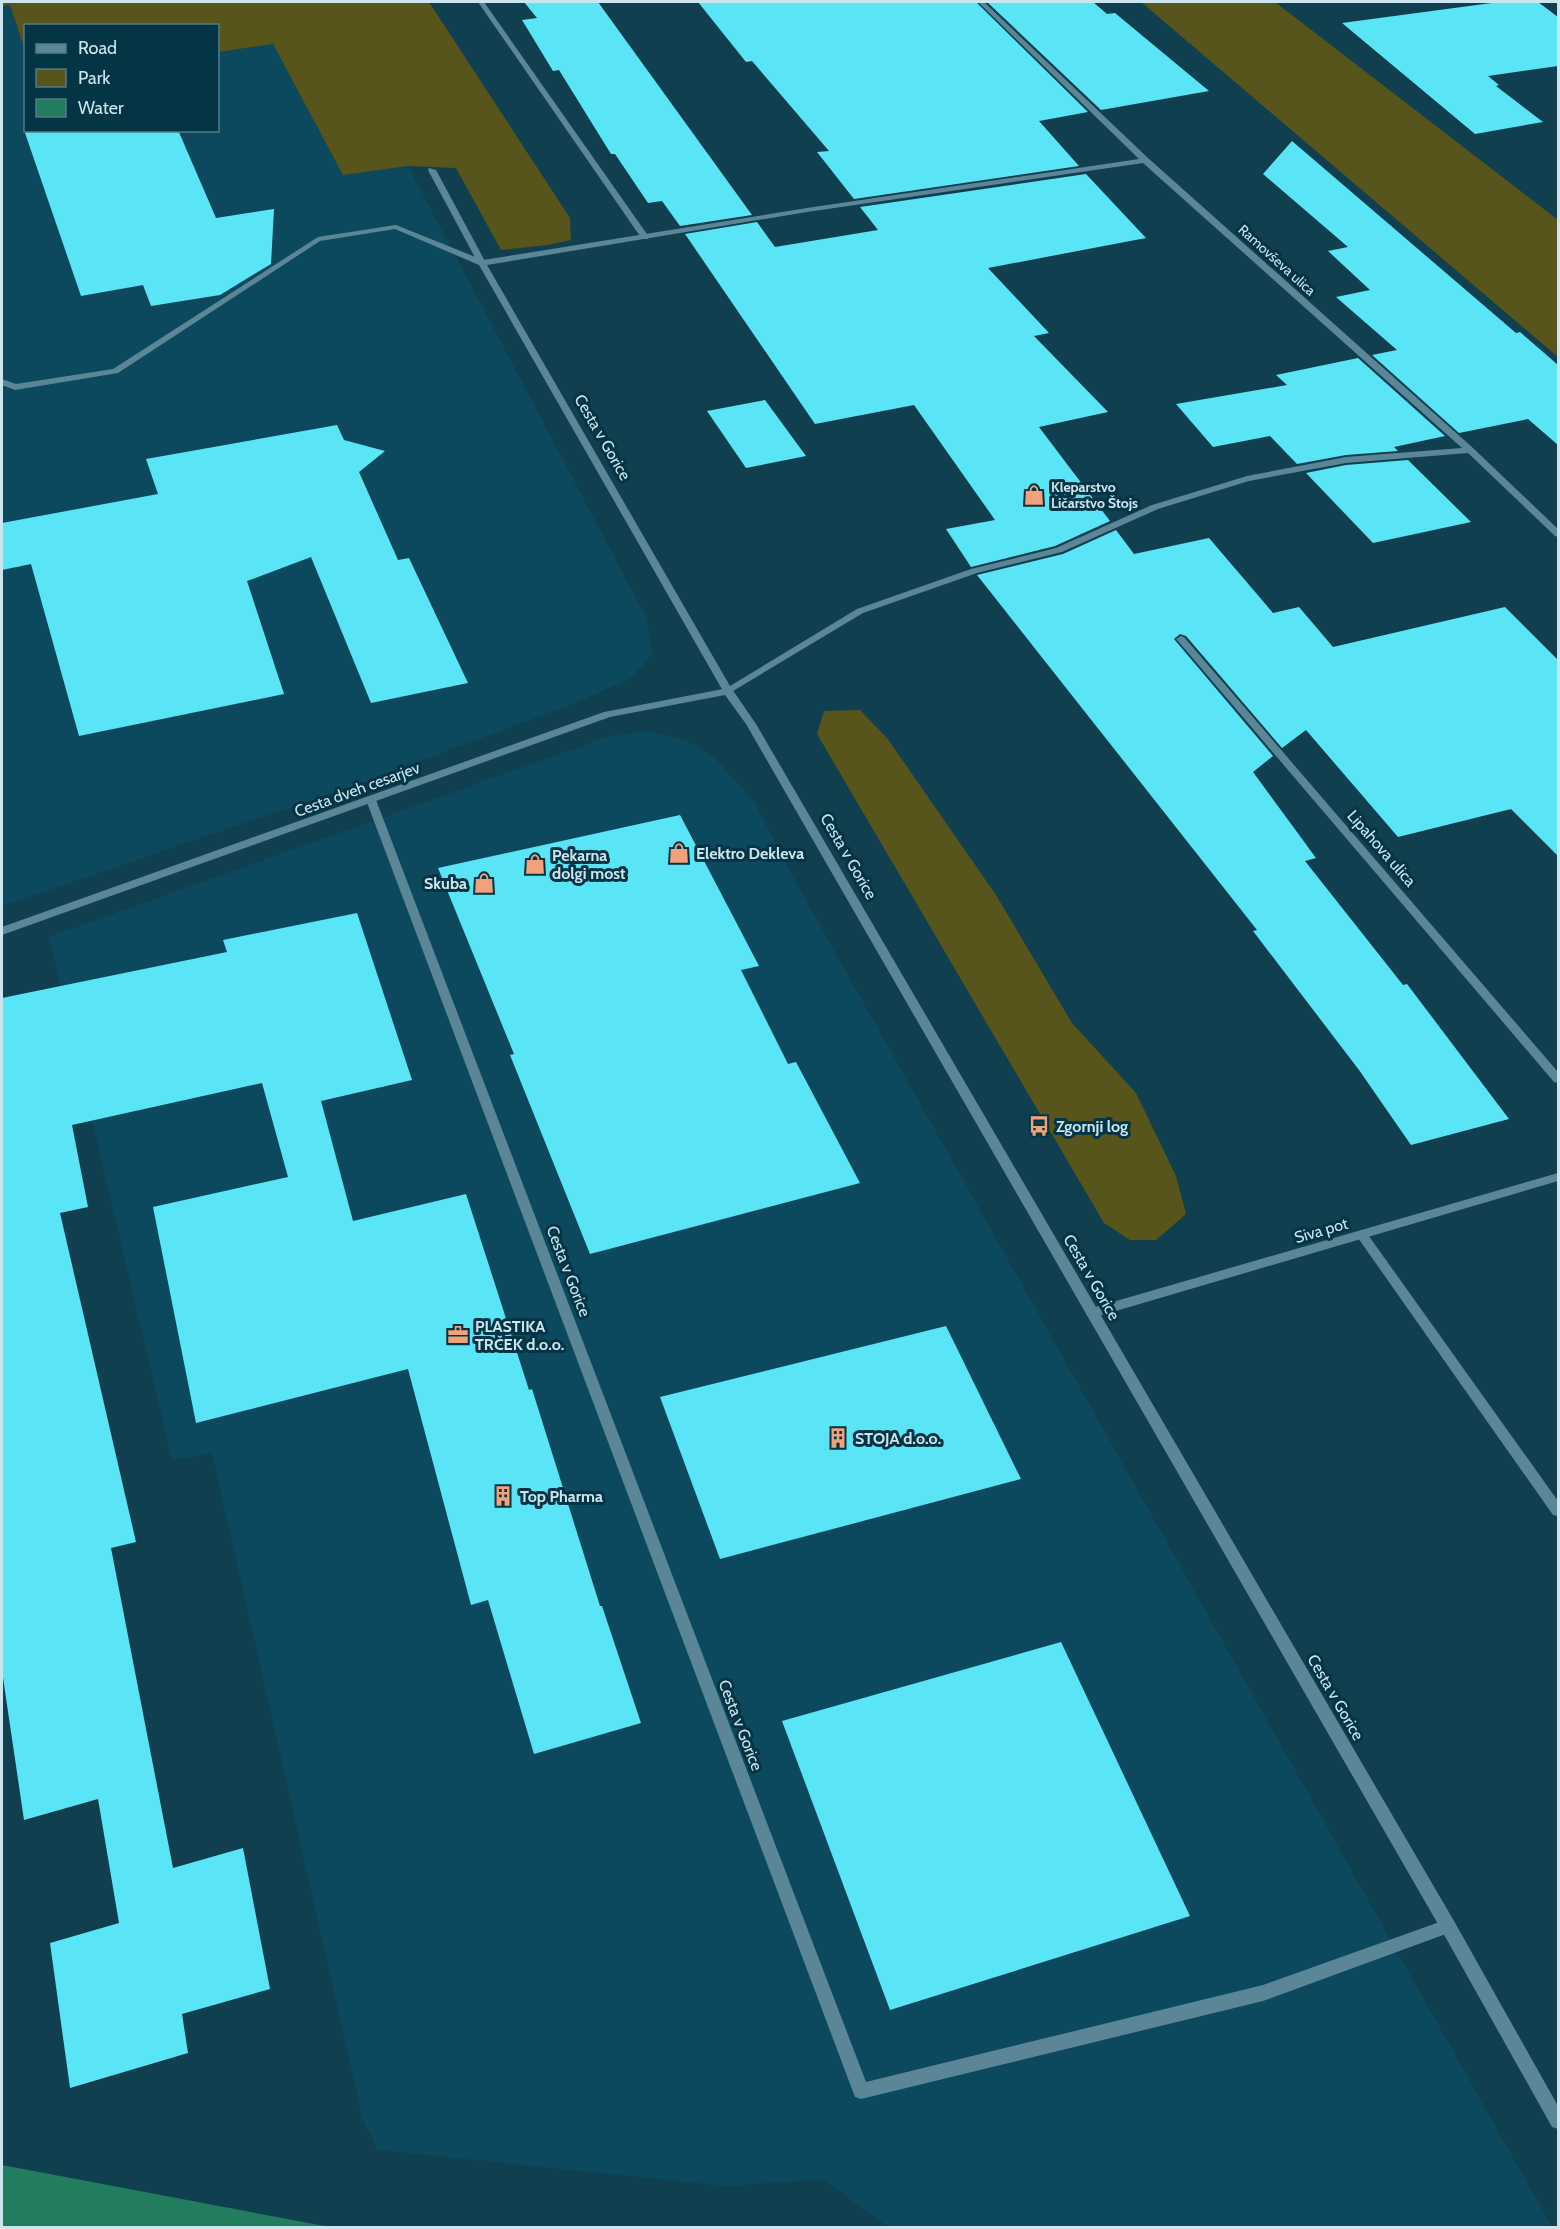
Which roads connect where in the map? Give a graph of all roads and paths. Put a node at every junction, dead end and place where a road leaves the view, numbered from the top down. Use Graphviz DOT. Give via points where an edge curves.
graph roads {
  1 [pos="480,2"];
  2 [pos="981,2"];
  3 [pos="1145,160"];
  4 [pos="432,170"];
  5 [pos="645,237"];
  6 [pos="482,263"];
  7 [pos="2,382"];
  8 [pos="1470,450"];
  9 [pos="1558,534"];
  10 [pos="1181,639"];
  11 [pos="728,691"];
  12 [pos="371,800"];
  13 [pos="2,931"];
  14 [pos="1558,1078"];
  15 [pos="1558,1177"];
  16 [pos="1362,1235"];
  17 [pos="1092,1313"];
  18 [pos="1558,1511"];
  19 [pos="1448,1926"];
  20 [pos="1558,2121"];
  1 -- 5 [label="street"];
  2 -- 3 [label="street, Ramovševa ulica"];
  3 -- 5 [label="street"];
  3 -- 8 [label="street, Ramovševa ulica"];
  4 -- 6 [label="street, Cesta v Gorice"];
  5 -- 6 [label="street"];
  6 -- 7 [label="street" via="396,227 318,239 115,371 15,387"];
  6 -- 11 [label="street, Cesta v Gorice"];
  8 -- 9 [label="street, Ramovševa ulica"];
  8 -- 11 [label="street" via="1346,460 1247,479 1155,507 1059,549 974,571 860,611"];
  10 -- 14 [label="street, Lipahova ulica"];
  11 -- 12 [label="street, Cesta dveh cesarjev" via="608,714"];
  11 -- 17 [label="street, Cesta v Gorice"];
  12 -- 13 [label="street, Cesta dveh cesarjev"];
  12 -- 19 [label="street, Cesta v Gorice" via="861,2091 1263,1994"];
  15 -- 16 [label="street, Siva pot"];
  16 -- 17 [label="street, Siva pot"];
  16 -- 18 [label="street"];
  17 -- 19 [label="street, Cesta v Gorice"];
  19 -- 20 [label="street, Cesta v Gorice"];
}
